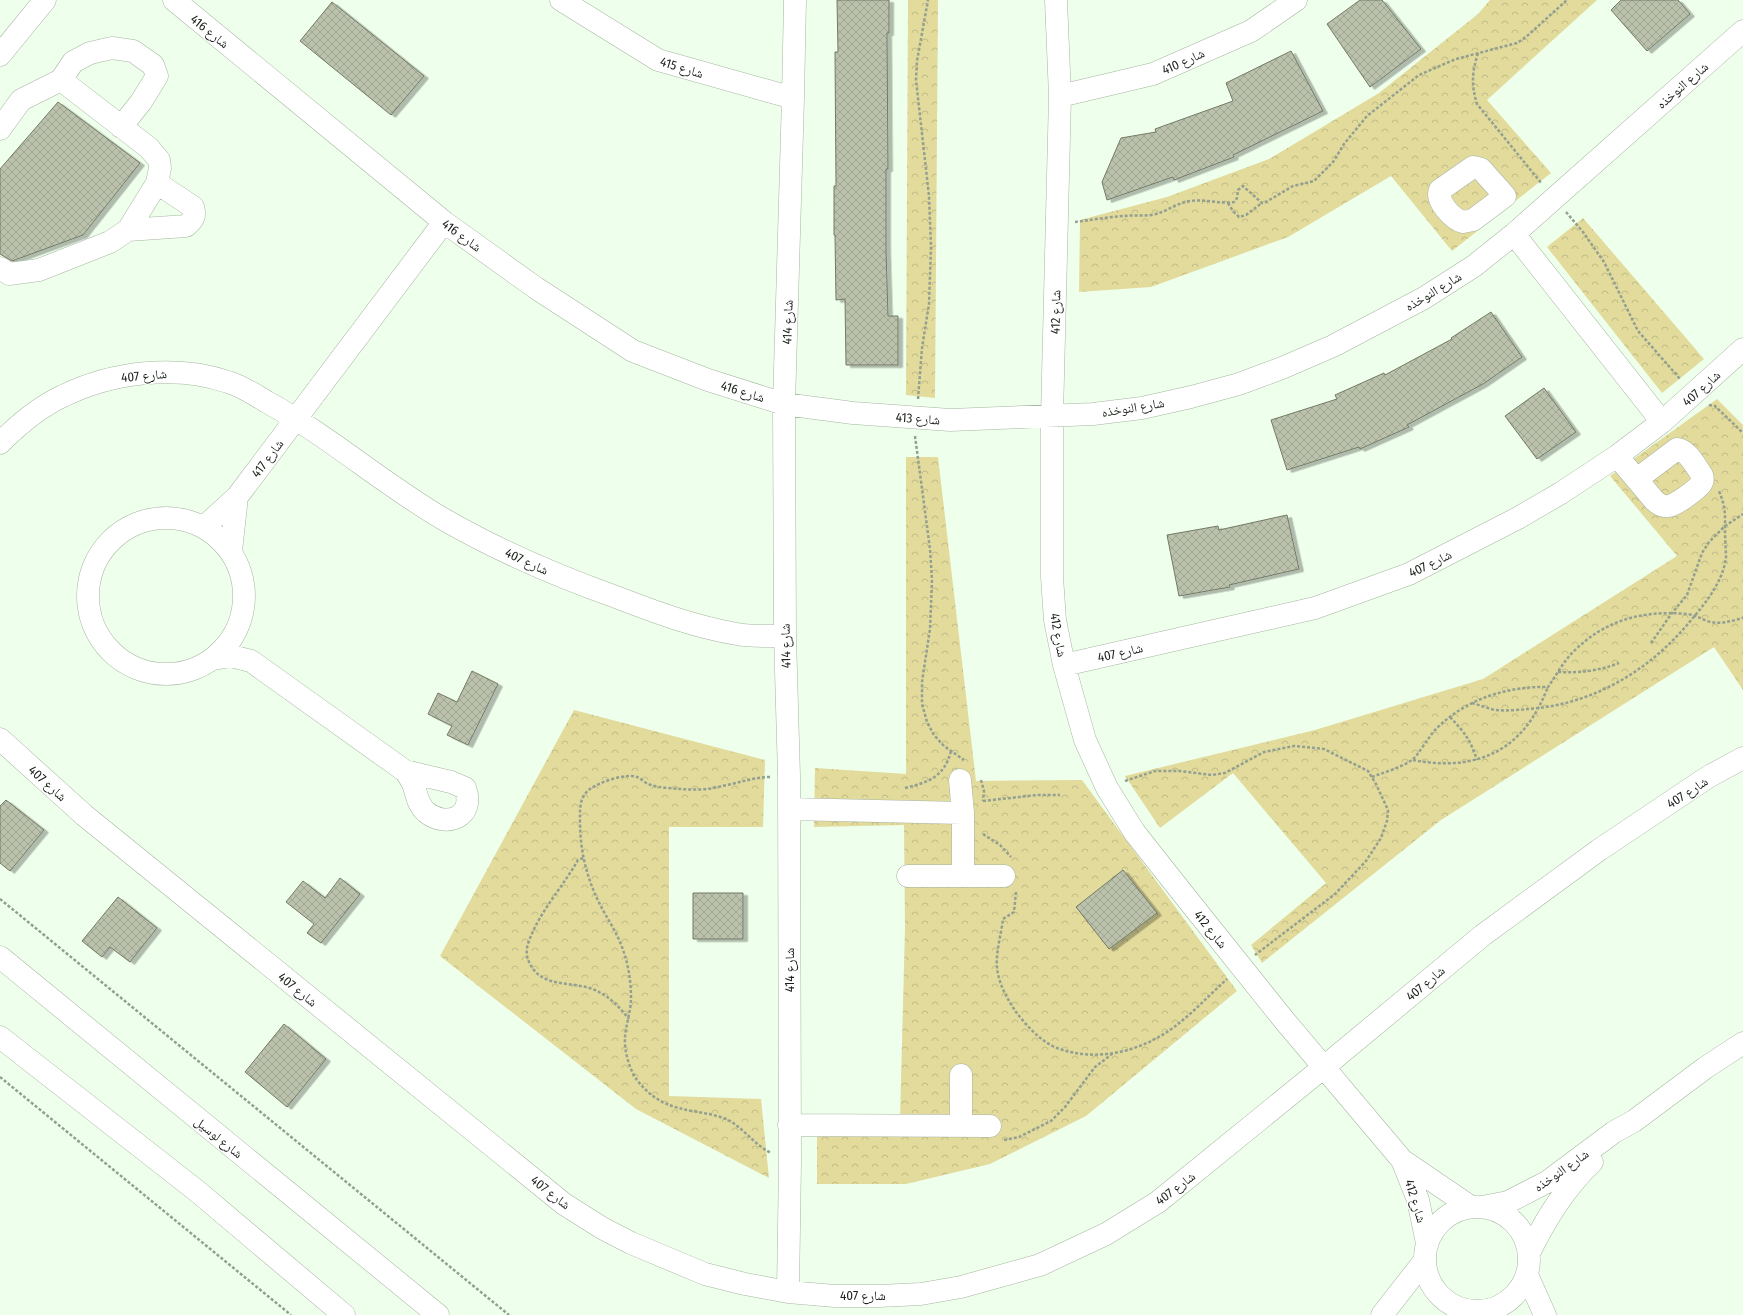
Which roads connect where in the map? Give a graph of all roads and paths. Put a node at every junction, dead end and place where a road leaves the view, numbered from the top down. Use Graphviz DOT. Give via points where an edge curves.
graph roads {
  1 [pos="45,0"];
  2 [pos="561,0"];
  3 [pos="795,0"];
  4 [pos="928,0"];
  5 [pos="1056,0"];
  6 [pos="1296,0"];
  7 [pos="1567,0"];
  8 [pos="171,1"];
  9 [pos="1743,31"];
  10 [pos="1478,53"];
  11 [pos="0,55"];
  12 [pos="61,80"];
  13 [pos="1060,96"];
  14 [pos="793,98"];
  15 [pos="121,127"];
  16 [pos="0,129"];
  17 [pos="158,183"];
  18 [pos="1505,196"];
  19 [pos="1554,199"];
  20 [pos="1228,203"];
  21 [pos="1262,203"];
  22 [pos="444,222"];
  23 [pos="1057,224"];
  24 [pos="1521,229"];
  25 [pos="128,230"];
  26 [pos="0,268"];
  27 [pos="1743,349"];
  28 [pos="1693,394"];
  29 [pos="784,404"];
  30 [pos="1052,416"];
  31 [pos="297,418"];
  32 [pos="916,418"];
  33 [pos="1662,422"];
  34 [pos="1743,433"];
  35 [pos="0,443"];
  36 [pos="1617,456"];
  37 [pos="1637,479"];
  38 [pos="1718,488"];
  39 [pos="237,497"];
  40 [pos="1743,514"];
  41 [pos="1725,526"];
  42 [pos="204,527"];
  43 [pos="231,551"];
  44 [pos="1672,613"];
  45 [pos="1696,615"];
  46 [pos="242,618"];
  47 [pos="1743,618"];
  48 [pos="784,636"];
  49 [pos="1651,643"];
  50 [pos="213,659"];
  51 [pos="251,661"];
  52 [pos="1619,663"];
  53 [pos="1064,665"];
  54 [pos="1558,672"];
  55 [pos="1548,687"];
  56 [pos="1472,703"];
  57 [pos="1538,709"];
  58 [pos="1450,717"];
  59 [pos="0,739"];
  60 [pos="951,751"];
  61 [pos="1743,758"];
  62 [pos="1413,760"];
  63 [pos="1477,760"];
  64 [pos="405,771"];
  65 [pos="789,776"];
  66 [pos="1372,777"];
  67 [pos="960,780"];
  68 [pos="905,788"];
  69 [pos="1060,795"];
  70 [pos="983,801"];
  71 [pos="789,809"];
  72 [pos="963,813"];
  73 [pos="583,858"];
  74 [pos="908,876"];
  75 [pos="963,876"];
  76 [pos="1004,876"];
  77 [pos="0,899"];
  78 [pos="0,957"];
  79 [pos="629,1018"];
  80 [pos="0,1037"];
  81 [pos="1743,1043"];
  82 [pos="1114,1052"];
  83 [pos="1324,1067"];
  84 [pos="961,1075"];
  85 [pos="0,1077"];
  86 [pos="1634,1121"];
  87 [pos="789,1124"];
  88 [pos="961,1126"];
  89 [pos="995,1134"];
  90 [pos="1402,1160"];
  91 [pos="790,1162"];
  92 [pos="1476,1207"];
  93 [pos="1426,1252"];
  94 [pos="1529,1253"];
  95 [pos="1527,1275"];
  96 [pos="788,1292"];
  97 [pos="1453,1311"];
  98 [pos="1493,1313"];
  99 [pos="291,1315"];
  100 [pos="344,1315"];
  101 [pos="438,1315"];
  102 [pos="510,1315"];
  103 [pos="1382,1315"];
  104 [pos="1545,1315"];
  1 -- 11 [label="street"];
  2 -- 14 [label="street, شارع 415" via="658,60"];
  3 -- 14 [label="street, شارع 414"];
  4 -- 32 [label="path" via="916,80 929,196 931,247 929,304"];
  5 -- 13 [label="street, شارع 412"];
  6 -- 13 [label="street, شارع 410" via="1251,31 1153,74"];
  7 -- 10 [label="path" via="1526,37 1508,46"];
  8 -- 22 [label="street, شارع 416"];
  9 -- 19 [label="street, شارع النوخذه"];
  10 -- 19 [label="path" via="1473,70 1472,88 1477,104"];
  10 -- 21 [label="path" via="1456,59 1419,75 1367,116 1344,144 1334,162 1314,181 1293,186"];
  12 -- 15 [label="street"];
  12 -- 15 [label="street" via="73,62 90,53 112,48 133,51 153,66 157,76"];
  12 -- 16 [label="street" via="21,100"];
  13 -- 23 [label="street, شارع 412"];
  14 -- 29 [label="street, شارع 414"];
  15 -- 17 [label="street" via="149,148 159,160"];
  17 -- 25 [label="street"];
  17 -- 25 [label="street" via="193,207 195,214 192,221 186,226"];
  18 -- 24 [label="street"];
  19 -- 24 [label="street, شارع النوخذه"];
  19 -- 28 [label="path" via="1584,232 1604,262 1638,331"];
  20 -- 21 [label="path" via="1239,217"];
  20 -- 21 [label="path" via="1234,202 1238,190 1243,186"];
  20 -- 23 [label="path" via="1190,201 1179,203 1153,215 1125,215"];
  22 -- 29 [label="street, شارع 416" via="536,288 633,351 708,380"];
  22 -- 31 [label="street"];
  23 -- 30 [label="street, شارع 412"];
  24 -- 30 [label="street, شارع النوخذه" via="1474,266 1424,298 1334,346 1282,368 1239,384 1142,408"];
  24 -- 33 [label="street"];
  25 -- 26 [label="street" via="110,242 39,270 9,274"];
  27 -- 28 [label="street, شارع 407"];
  28 -- 33 [label="street, شارع 407"];
  28 -- 34 [label="path" via="1702,403 1715,406"];
  29 -- 32 [label="street, شارع 413"];
  29 -- 48 [label="street, شارع 414"];
  30 -- 32 [label="street, شارع 413" via="950,420"];
  30 -- 53 [label="street, شارع 412" via="1052,577 1055,620"];
  31 -- 35 [label="street, شارع 407" via="230,382 170,372 136,374 106,380 62,396 20,424"];
  31 -- 39 [label="street, شارع 417"];
  31 -- 48 [label="street, شارع 407" via="445,520 566,579 661,614 709,628 737,634"];
  33 -- 36 [label="street, شارع 407"];
  36 -- 37 [label="street"];
  36 -- 53 [label="street, شارع 407" via="1518,518 1409,574 1315,608"];
  38 -- 41 [label="path" via="1726,514"];
  39 -- 42 [label="street, شارع 417"];
  39 -- 43 [label="street"];
  40 -- 41 [label="path"];
  41 -- 44 [label="path" via="1702,553 1687,595"];
  41 -- 45 [label="path" via="1726,558 1719,578"];
  42 -- 43 [label="street"];
  42 -- 50 [label="street" via="192,522 164,518 137,523 124,530 108,543 96,560 88,587 88,601 94,628 101,640 121,660 133,667 153,673 174,674 201,666"];
  43 -- 46 [label="street" via="244,583"];
  44 -- 45 [label="path"];
  44 -- 49 [label="path"];
  44 -- 54 [label="path" via="1654,613 1618,621 1598,631 1572,653"];
  45 -- 47 [label="path" via="1708,621 1723,623"];
  45 -- 57 [label="path" via="1656,658 1630,677 1576,701"];
  46 -- 50 [label="street" via="235,634"];
  46 -- 51 [label="street" via="244,641"];
  48 -- 65 [label="street, شارع 414"];
  50 -- 51 [label="street" via="231,656"];
  51 -- 64 [label="street"];
  52 -- 54 [label="path" via="1600,670"];
  53 -- 83 [label="street, شارع 412" via="1085,740 1107,788 1136,833"];
  54 -- 55 [label="path"];
  55 -- 56 [label="path" via="1505,690"];
  55 -- 57 [label="path"];
  56 -- 57 [label="path" via="1495,710"];
  56 -- 58 [label="path"];
  57 -- 63 [label="path" via="1513,741"];
  58 -- 62 [label="path" via="1435,730"];
  58 -- 63 [label="path" via="1471,741"];
  59 -- 96 [label="street, شارع 407" via="84,815 564,1204 631,1243 705,1274"];
  60 -- 68 [label="path" via="947,763 937,775 924,783"];
  61 -- 83 [label="street, شارع 407" via="1708,777 1599,850 1489,930"];
  62 -- 63 [label="path" via="1454,764"];
  62 -- 66 [label="path"];
  65 -- 71 [label="street, شارع 414"];
  65 -- 73 [label="path" via="758,777 722,787 702,789 651,785 631,776 602,783 590,789 583,796 580,805 580,843"];
  67 -- 72 [label="street"];
  69 -- 70 [label="path"];
  71 -- 72 [label="street"];
  71 -- 87 [label="street, شارع 414"];
  72 -- 75 [label="street"];
  73 -- 79 [label="path" via="595,895 617,934 624,954 630,978"];
  73 -- 79 [label="path" via="578,860 548,904 529,941 527,958 536,973 544,979 599,991 617,1004"];
  74 -- 75 [label="street"];
  75 -- 76 [label="street"];
  77 -- 102 [label="path"];
  78 -- 101 [label="street, شارع لوسيل"];
  79 -- 91 [label="path" via="625,1041 630,1065 635,1078 647,1093 676,1108 728,1120 761,1148"];
  80 -- 100 [label="street" via="197,1191"];
  81 -- 86 [label="street, شارع النوخذه"];
  82 -- 89 [label="path" via="1095,1067 1065,1107 1051,1120 1019,1137"];
  83 -- 90 [label="street, شارع 412"];
  83 -- 96 [label="street, شارع 407" via="1158,1202 1106,1234 1040,1265 961,1287 921,1294 835,1296"];
  84 -- 88 [label="street"];
  85 -- 99 [label="path"];
  86 -- 92 [label="street, شارع النوخذه" via="1614,1132 1547,1182 1508,1202"];
  86 -- 94 [label="street, شارع النوخذه" via="1570,1185 1546,1220"];
  87 -- 88 [label="street"];
  87 -- 91 [label="street, شارع 414"];
  88 -- 89 [label="street"];
  90 -- 92 [label="street, شارع 412"];
  90 -- 93 [label="street, شارع 412" via="1418,1200"];
  91 -- 96 [label="street, شارع 414"];
  92 -- 93 [label="street" via="1459,1210 1439,1222 1432,1232"];
  92 -- 94 [label="street" via="1492,1209 1510,1218 1523,1234"];
  93 -- 97 [label="street" via="1426,1272 1430,1284"];
  93 -- 103 [label="street"];
  94 -- 95 [label="street"];
  95 -- 98 [label="street" via="1521,1288"];
  95 -- 104 [label="street"];
  97 -- 98 [label="street"];
}
